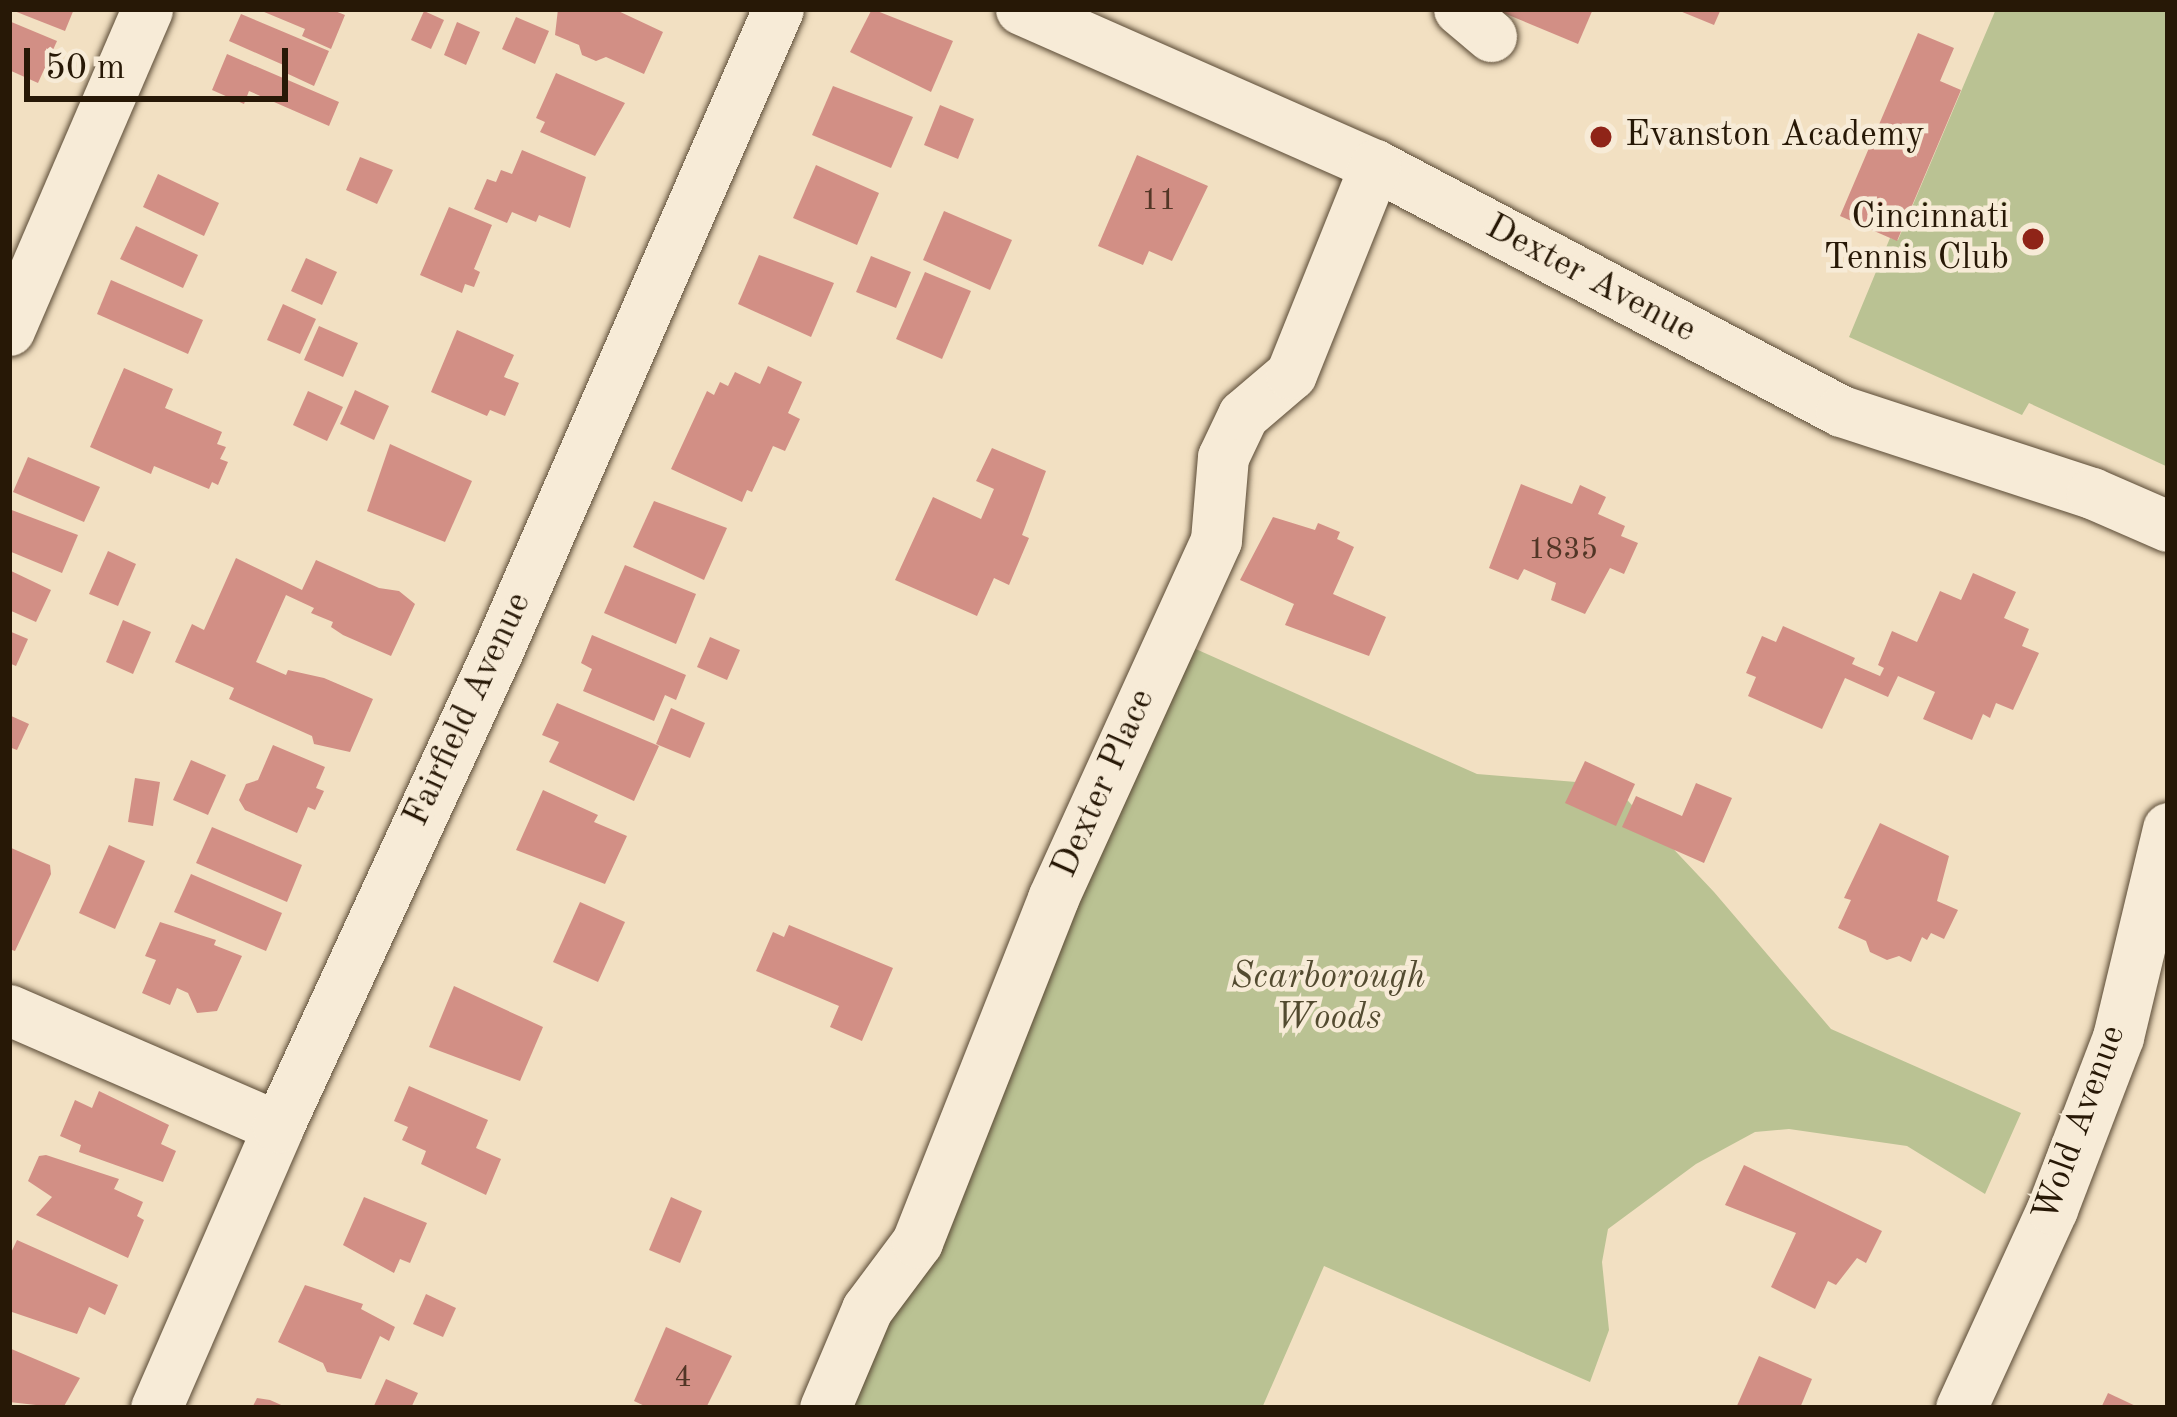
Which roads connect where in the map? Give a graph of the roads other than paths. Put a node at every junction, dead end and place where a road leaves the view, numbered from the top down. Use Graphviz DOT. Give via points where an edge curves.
graph roads {
  1 [pos="148,9"];
  2 [pos="778,9"];
  3 [pos="1021,9"];
  4 [pos="1375,165"];
  5 [pos="9,330"];
  6 [pos="2168,526"];
  7 [pos="2168,828"];
  8 [pos="9,1010"];
  9 [pos="278,1127"];
  10 [pos="156,1408"];
  11 [pos="826,1408"];
  12 [pos="1961,1408"];
  1 -- 5 [label="street"];
  2 -- 9 [label="street, Fairfield Avenue" via="498,650"];
  3 -- 4 [label="street, Dexter Avenue"];
  4 -- 6 [label="street, Dexter Avenue" via="1841,412 2092,493"];
  4 -- 11 [label="street, Dexter Place" via="1291,374 1243,415 1223,457 1216,540 1053,898 916,1242 867,1309"];
  7 -- 12 [label="street, Wold Avenue" via="2118,1037 2052,1209"];
  8 -- 9 [label="street"];
  9 -- 10 [label="street, Fairfield Avenue"];
}
